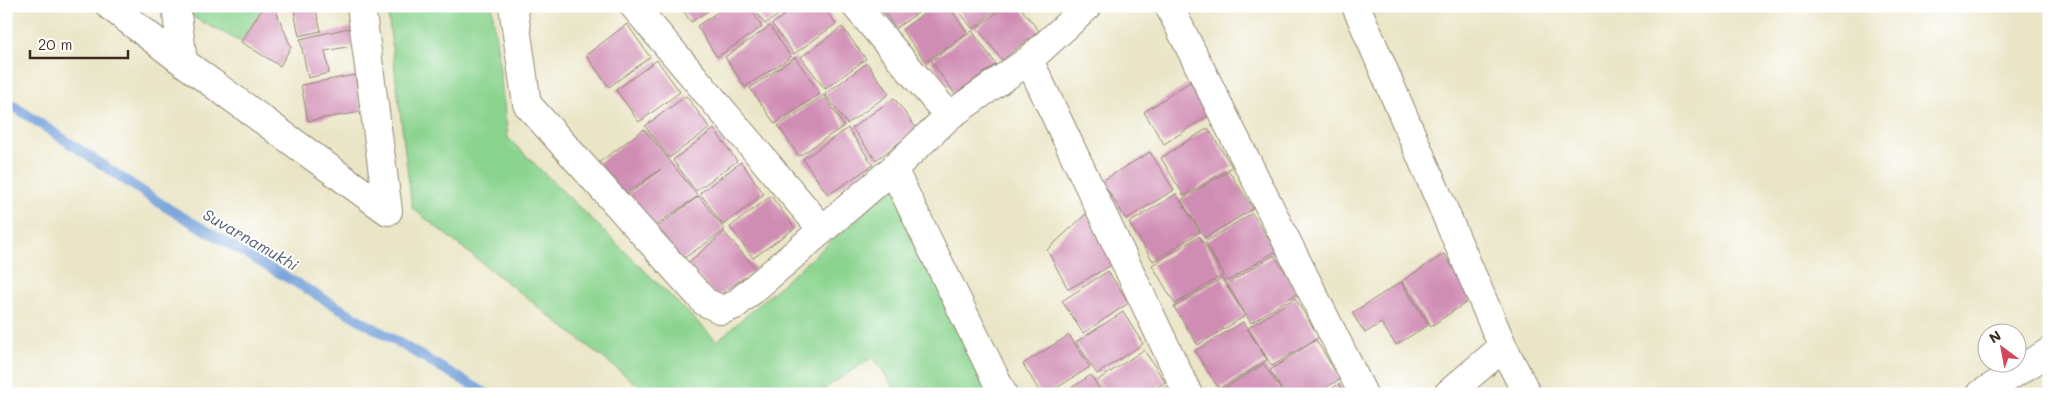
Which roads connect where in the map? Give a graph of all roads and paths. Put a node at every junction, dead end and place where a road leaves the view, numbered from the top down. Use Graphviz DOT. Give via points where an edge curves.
graph roads {
  1 [pos="110,6"];
  2 [pos="176,6"];
  3 [pos="361,6"];
  4 [pos="513,6"];
  5 [pos="634,6"];
  6 [pos="856,6"];
  7 [pos="1169,6"];
  8 [pos="1356,6"];
  9 [pos="1071,12"];
  10 [pos="1029,60"];
  11 [pos="183,62"];
  12 [pos="949,116"];
  13 [pos="893,169"];
  14 [pos="822,229"];
  15 [pos="1504,347"];
  16 [pos="2049,352"];
  17 [pos="1004,394"];
  18 [pos="1188,394"];
  19 [pos="1364,394"];
  20 [pos="1448,394"];
  21 [pos="1527,394"];
  22 [pos="1981,394"];
  1 -- 11 [label="street"];
  2 -- 11 [label="street"];
  3 -- 11 [label="street" via="388,211"];
  4 -- 14 [label="street" via="527,104 705,302 722,310 735,305"];
  5 -- 14 [label="street"];
  6 -- 12 [label="street"];
  7 -- 19 [label="street"];
  8 -- 15 [label="street"];
  9 -- 10 [label="street"];
  10 -- 12 [label="street"];
  10 -- 18 [label="street"];
  12 -- 13 [label="street"];
  13 -- 14 [label="street"];
  13 -- 17 [label="street"];
  15 -- 20 [label="street"];
  15 -- 21 [label="street"];
  16 -- 22 [label="street"];
}
